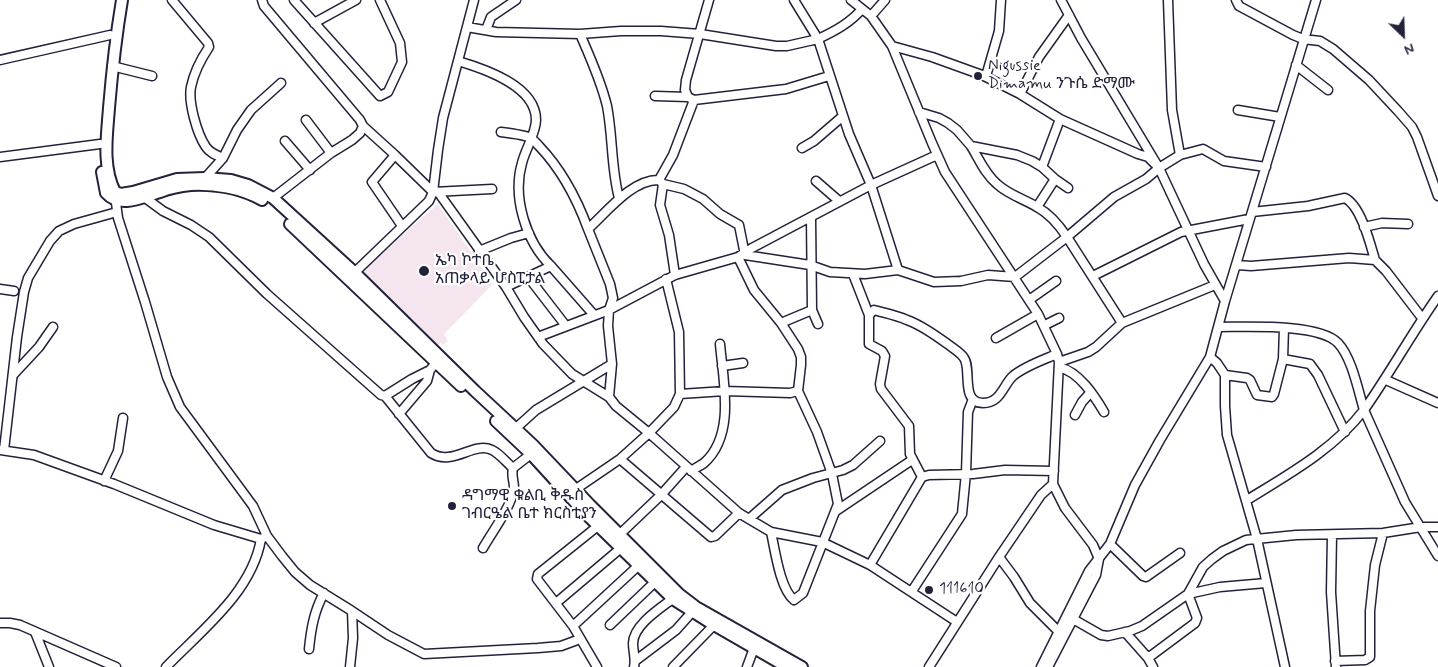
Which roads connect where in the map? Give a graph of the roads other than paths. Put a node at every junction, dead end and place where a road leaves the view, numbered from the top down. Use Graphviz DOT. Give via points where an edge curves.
graph roads {
  1 [pos="117,0"];
  2 [pos="122,0"];
  3 [pos="172,0"];
  4 [pos="262,0"];
  5 [pos="294,0"];
  6 [pos="356,0"];
  7 [pos="380,0"];
  8 [pos="474,0"];
  9 [pos="516,0"];
  10 [pos="710,0"];
  11 [pos="794,0"];
  12 [pos="851,0"];
  13 [pos="885,0"];
  14 [pos="1001,0"];
  15 [pos="1061,0"];
  16 [pos="1168,0"];
  17 [pos="1236,0"];
  18 [pos="1316,0"];
  19 [pos="862,9"];
  20 [pos="1069,15"];
  21 [pos="871,16"];
  22 [pos="314,23"];
  23 [pos="467,27"];
  24 [pos="486,30"];
  25 [pos="580,34"];
  26 [pos="700,34"];
  27 [pos="110,35"];
  28 [pos="818,39"];
  29 [pos="1303,39"];
  30 [pos="892,46"];
  31 [pos="0,60"];
  32 [pos="458,61"];
  33 [pos="1296,64"];
  34 [pos="112,66"];
  35 [pos="152,76"];
  36 [pos="829,76"];
  37 [pos="986,76"];
  38 [pos="281,83"];
  39 [pos="1328,90"];
  40 [pos="1020,94"];
  41 [pos="655,96"];
  42 [pos="691,98"];
  43 [pos="1238,110"];
  44 [pos="919,112"];
  45 [pos="843,116"];
  46 [pos="1280,117"];
  47 [pos="1060,119"];
  48 [pos="306,120"];
  49 [pos="363,126"];
  50 [pos="501,132"];
  51 [pos="531,138"];
  52 [pos="285,140"];
  53 [pos="100,144"];
  54 [pos="971,146"];
  55 [pos="802,148"];
  56 [pos="331,154"];
  57 [pos="395,155"];
  58 [pos="937,155"];
  59 [pos="1180,155"];
  60 [pos="0,156"];
  61 [pos="223,158"];
  62 [pos="1042,167"];
  63 [pos="1266,167"];
  64 [pos="1159,168"];
  65 [pos="310,170"];
  66 [pos="205,178"];
  67 [pos="1055,179"];
  68 [pos="816,181"];
  69 [pos="661,182"];
  70 [pos="871,185"];
  71 [pos="1068,188"];
  72 [pos="492,189"];
  73 [pos="435,192"];
  74 [pos="115,196"];
  75 [pos="1438,196"];
  76 [pos="144,197"];
  77 [pos="272,198"];
  78 [pos="618,198"];
  79 [pos="839,201"];
  80 [pos="1037,207"];
  81 [pos="116,212"];
  82 [pos="1251,215"];
  83 [pos="811,217"];
  84 [pos="1408,224"];
  85 [pos="402,226"];
  86 [pos="1364,227"];
  87 [pos="588,229"];
  88 [pos="1189,230"];
  89 [pos="529,233"];
  90 [pos="1067,237"];
  91 [pos="479,251"];
  92 [pos="742,256"];
  93 [pos="1375,260"];
  94 [pos="810,265"];
  95 [pos="1237,265"];
  96 [pos="551,266"];
  97 [pos="898,270"];
  98 [pos="853,274"];
  99 [pos="675,275"];
  100 [pos="352,276"];
  101 [pos="1093,276"];
  102 [pos="1015,277"];
  103 [pos="529,278"];
  104 [pos="666,279"];
  105 [pos="1056,281"];
  106 [pos="1215,285"];
  107 [pos="506,287"];
  108 [pos="0,289"];
  109 [pos="14,291"];
  110 [pos="1438,296"];
  111 [pos="1029,300"];
  112 [pos="1225,301"];
  113 [pos="609,310"];
  114 [pos="812,310"];
  115 [pos="1038,314"];
  116 [pos="594,315"];
  117 [pos="869,315"];
  118 [pos="1059,318"];
  119 [pos="1422,318"];
  120 [pos="781,323"];
  121 [pos="1122,323"];
  122 [pos="818,324"];
  123 [pos="1045,325"];
  124 [pos="566,326"];
  125 [pos="53,327"];
  126 [pos="1219,327"];
  127 [pos="1284,328"];
  128 [pos="538,337"];
  129 [pos="996,338"];
  130 [pos="720,344"];
  131 [pos="1057,354"];
  132 [pos="1210,357"];
  133 [pos="1283,359"];
  134 [pos="436,363"];
  135 [pos="743,363"];
  136 [pos="612,364"];
  137 [pos="1059,364"];
  138 [pos="722,366"];
  139 [pos="12,375"];
  140 [pos="1225,375"];
  141 [pos="1386,380"];
  142 [pos="585,381"];
  143 [pos="725,391"];
  144 [pos="798,391"];
  145 [pos="1091,392"];
  146 [pos="680,394"];
  147 [pos="385,396"];
  148 [pos="609,397"];
  149 [pos="972,399"];
  150 [pos="1438,403"];
  151 [pos="1364,410"];
  152 [pos="1104,412"];
  153 [pos="399,414"];
  154 [pos="1075,415"];
  155 [pos="124,418"];
  156 [pos="515,429"];
  157 [pos="1345,432"];
  158 [pos="649,433"];
  159 [pos="880,441"];
  160 [pos="2,450"];
  161 [pos="531,454"];
  162 [pos="620,459"];
  163 [pos="912,460"];
  164 [pos="513,468"];
  165 [pos="689,469"];
  166 [pos="1054,471"];
  167 [pos="966,473"];
  168 [pos="832,474"];
  169 [pos="922,478"];
  170 [pos="104,481"];
  171 [pos="1053,484"];
  172 [pos="576,489"];
  173 [pos="661,495"];
  174 [pos="1246,500"];
  175 [pos="836,511"];
  176 [pos="739,512"];
  177 [pos="749,519"];
  178 [pos="598,526"];
  179 [pos="1421,527"];
  180 [pos="1438,527"];
  181 [pos="771,532"];
  182 [pos="1383,533"];
  183 [pos="619,535"];
  184 [pos="1332,536"];
  185 [pos="264,537"];
  186 [pos="1257,539"];
  187 [pos="822,542"];
  188 [pos="1110,544"];
  189 [pos="483,548"];
  190 [pos="621,548"];
  191 [pos="1180,554"];
  192 [pos="1438,556"];
  193 [pos="999,557"];
  194 [pos="1099,559"];
  195 [pos="870,565"];
  196 [pos="638,566"];
  197 [pos="655,582"];
  198 [pos="1266,583"];
  199 [pos="912,591"];
  200 [pos="324,593"];
  201 [pos="1188,594"];
  202 [pos="676,596"];
  203 [pos="556,603"];
  204 [pos="352,611"];
  205 [pos="692,612"];
  206 [pos="1073,619"];
  207 [pos="957,622"];
  208 [pos="0,623"];
  209 [pos="610,625"];
  210 [pos="714,625"];
  211 [pos="572,626"];
  212 [pos="1058,631"];
  213 [pos="34,632"];
  214 [pos="1125,632"];
  215 [pos="580,639"];
  216 [pos="754,648"];
  217 [pos="309,649"];
  218 [pos="1148,658"];
  219 [pos="634,664"];
  220 [pos="1335,664"];
  221 [pos="1044,666"];
  222 [pos="49,667"];
  223 [pos="116,667"];
  224 [pos="166,667"];
  225 [pos="350,667"];
  226 [pos="597,667"];
  227 [pos="673,667"];
  228 [pos="747,667"];
  229 [pos="787,667"];
  230 [pos="802,667"];
  231 [pos="929,667"];
  232 [pos="1153,667"];
  233 [pos="1285,667"];
  1 -- 27 [label="main road"];
  2 -- 34 [label="main road"];
  3 -- 61 [label="street" via="208,43 209,47 194,75 191,107 205,146"];
  4 -- 49 [label="street"];
  5 -- 22 [label="street"];
  6 -- 22 [label="street"];
  7 -- 22 [label="street" via="400,43 402,62 388,92 380,96"];
  8 -- 23 [label="street"];
  9 -- 24 [label="street" via="491,17"];
  10 -- 26 [label="street"];
  11 -- 28 [label="street"];
  12 -- 19 [label="street"];
  13 -- 21 [label="street"];
  14 -- 37 [label="street" via="999,30"];
  15 -- 20 [label="street"];
  16 -- 59 [label="street" via="1172,110"];
  17 -- 29 [label="street" via="1239,6"];
  18 -- 29 [label="street"];
  19 -- 21 [label="street"];
  19 -- 28 [label="street" via="854,18"];
  20 -- 40 [label="street" via="1039,57"];
  20 -- 64 [label="street"];
  21 -- 30 [label="street"];
  23 -- 24 [label="street"];
  23 -- 32 [label="street"];
  24 -- 25 [label="street"];
  25 -- 26 [label="street" via="621,31"];
  25 -- 78 [label="street" via="606,106"];
  26 -- 28 [label="street" via="776,46"];
  26 -- 42 [label="street" via="686,80 685,90"];
  27 -- 31 [label="street"];
  27 -- 53 [label="main road"];
  28 -- 36 [label="street"];
  29 -- 33 [label="street"];
  29 -- 75 [label="street" via="1320,40 1333,49 1369,80 1412,127"];
  30 -- 37 [label="street"];
  30 -- 44 [label="street"];
  32 -- 51 [label="street" via="480,68 519,88 528,98 536,120"];
  32 -- 73 [label="street" via="443,118"];
  33 -- 39 [label="street"];
  33 -- 46 [label="street"];
  34 -- 35 [label="street"];
  34 -- 74 [label="main road" via="107,157"];
  36 -- 42 [label="street" via="786,89"];
  36 -- 45 [label="street"];
  37 -- 40 [label="street"];
  38 -- 61 [label="street" via="251,110"];
  40 -- 47 [label="street"];
  41 -- 42 [label="street"];
  42 -- 69 [label="street"];
  43 -- 46 [label="street"];
  44 -- 54 [label="street" via="948,123"];
  44 -- 58 [label="street"];
  45 -- 55 [label="street"];
  45 -- 70 [label="street"];
  46 -- 63 [label="street"];
  47 -- 62 [label="street"];
  47 -- 64 [label="street" via="1148,156"];
  48 -- 56 [label="street"];
  49 -- 56 [label="street" via="360,133"];
  49 -- 57 [label="street"];
  50 -- 51 [label="street"];
  51 -- 87 [label="street" via="560,170"];
  51 -- 89 [label="street" via="518,181 520,204"];
  52 -- 65 [label="street"];
  53 -- 60 [label="street"];
  53 -- 74 [label="main road" via="106,193"];
  54 -- 62 [label="street" via="1017,155"];
  54 -- 80 [label="street" via="998,185"];
  56 -- 65 [label="street"];
  57 -- 73 [label="street"];
  57 -- 85 [label="street" via="372,182"];
  58 -- 70 [label="street"];
  58 -- 102 [label="street"];
  59 -- 63 [label="street" via="1203,148 1224,161"];
  59 -- 64 [label="street"];
  61 -- 66 [label="street"];
  62 -- 67 [label="street"];
  63 -- 82 [label="street"];
  64 -- 88 [label="street"];
  64 -- 90 [label="street" via="1114,197"];
  65 -- 77 [label="street"];
  66 -- 74 [label="main road" via="177,180"];
  66 -- 77 [label="main road" via="248,185"];
  67 -- 71 [label="street"];
  67 -- 80 [label="street"];
  68 -- 79 [label="street"];
  69 -- 78 [label="street" via="654,180 637,186"];
  69 -- 92 [label="street" via="703,199 739,225"];
  69 -- 99 [label="street" via="660,205 669,235"];
  70 -- 79 [label="street"];
  70 -- 97 [label="street"];
  72 -- 73 [label="street"];
  73 -- 85 [label="street"];
  73 -- 91 [label="street"];
  74 -- 76 [label="main road" via="128,201"];
  74 -- 81 [label="street"];
  76 -- 100 [label="main road" via="191,185 230,188 257,197"];
  76 -- 147 [label="street" via="209,237 374,391"];
  77 -- 100 [label="main road"];
  78 -- 87 [label="street"];
  79 -- 83 [label="street"];
  80 -- 90 [label="street" via="1049,215"];
  81 -- 139 [label="street" via="59,230 37,262 24,292"];
  81 -- 185 [label="street" via="173,393 195,429 253,506"];
  82 -- 86 [label="street" via="1345,198 1351,201"];
  82 -- 88 [label="street"];
  82 -- 95 [label="street"];
  83 -- 92 [label="street"];
  83 -- 94 [label="street"];
  84 -- 86 [label="street" via="1382,223"];
  85 -- 100 [label="street"];
  86 -- 93 [label="street"];
  87 -- 113 [label="street" via="610,284 613,298"];
  88 -- 101 [label="street"];
  88 -- 106 [label="street"];
  89 -- 91 [label="street"];
  89 -- 96 [label="street"];
  90 -- 101 [label="street"];
  90 -- 102 [label="street"];
  91 -- 107 [label="street"];
  92 -- 94 [label="street"];
  92 -- 99 [label="street"];
  92 -- 120 [label="street" via="754,290"];
  93 -- 95 [label="street" via="1349,258"];
  93 -- 119 [label="street"];
  94 -- 98 [label="street" via="830,272"];
  94 -- 114 [label="street"];
  95 -- 112 [label="street"];
  96 -- 103 [label="street"];
  96 -- 116 [label="street"];
  97 -- 98 [label="street"];
  97 -- 102 [label="street" via="934,282 988,275"];
  98 -- 117 [label="street"];
  99 -- 104 [label="street"];
  100 -- 134 [label="main road"];
  101 -- 121 [label="street"];
  102 -- 111 [label="street"];
  103 -- 107 [label="street"];
  103 -- 124 [label="street"];
  104 -- 113 [label="street"];
  104 -- 146 [label="street" via="679,332"];
  105 -- 111 [label="street"];
  106 -- 112 [label="street"];
  106 -- 121 [label="street"];
  107 -- 128 [label="street"];
  108 -- 109 [label="street"];
  110 -- 119 [label="street"];
  111 -- 115 [label="street"];
  112 -- 126 [label="street"];
  113 -- 116 [label="street"];
  113 -- 136 [label="street"];
  114 -- 120 [label="street"];
  114 -- 122 [label="street"];
  115 -- 123 [label="street"];
  115 -- 129 [label="street"];
  116 -- 124 [label="street"];
  117 -- 149 [label="street" via="874,310 907,320 935,335 963,356"];
  117 -- 163 [label="street" via="869,344 885,356 881,389 909,426"];
  118 -- 123 [label="street"];
  119 -- 141 [label="street"];
  120 -- 144 [label="street" via="801,357"];
  121 -- 137 [label="street" via="1096,347"];
  123 -- 131 [label="street"];
  124 -- 128 [label="street"];
  125 -- 139 [label="street" via="40,347"];
  126 -- 127 [label="street"];
  126 -- 132 [label="street"];
  127 -- 133 [label="street"];
  127 -- 151 [label="street" via="1320,332 1338,343 1344,351"];
  128 -- 142 [label="street" via="572,374"];
  130 -- 138 [label="street"];
  131 -- 137 [label="street"];
  131 -- 149 [label="street" via="1018,372 1001,395 982,403"];
  132 -- 140 [label="street"];
  132 -- 188 [label="street" via="1135,485"];
  133 -- 140 [label="street" via="1272,397 1258,395 1248,378"];
  133 -- 157 [label="street" via="1310,364"];
  134 -- 147 [label="street"];
  134 -- 153 [label="street" via="427,381"];
  134 -- 156 [label="main road"];
  134 -- 161 [label="main road"];
  135 -- 138 [label="street"];
  136 -- 142 [label="street"];
  136 -- 148 [label="street"];
  137 -- 145 [label="street"];
  137 -- 166 [label="street"];
  138 -- 143 [label="street"];
  139 -- 160 [label="street"];
  140 -- 174 [label="street" via="1227,435"];
  141 -- 150 [label="street"];
  141 -- 151 [label="street"];
  142 -- 148 [label="street"];
  142 -- 156 [label="street" via="536,410"];
  143 -- 144 [label="street"];
  143 -- 146 [label="street"];
  143 -- 165 [label="street" via="725,412 715,449 704,463"];
  144 -- 168 [label="street"];
  145 -- 152 [label="street"];
  145 -- 154 [label="street"];
  146 -- 158 [label="street" via="678,402"];
  147 -- 153 [label="street"];
  148 -- 158 [label="street"];
  149 -- 167 [label="street" via="968,412"];
  151 -- 157 [label="street"];
  151 -- 179 [label="street" via="1405,502"];
  153 -- 164 [label="street" via="437,456 450,458 480,448 492,449"];
  155 -- 170 [label="street" via="118,451"];
  156 -- 172 [label="main road"];
  157 -- 174 [label="street" via="1320,454"];
  158 -- 162 [label="street"];
  158 -- 165 [label="street"];
  159 -- 168 [label="street" via="853,465"];
  160 -- 170 [label="street" via="34,455"];
  161 -- 164 [label="street"];
  161 -- 178 [label="main road"];
  162 -- 172 [label="street"];
  162 -- 173 [label="street"];
  163 -- 169 [label="street"];
  163 -- 175 [label="street"];
  164 -- 189 [label="street" via="514,488"];
  165 -- 173 [label="street"];
  165 -- 176 [label="street"];
  166 -- 167 [label="street"];
  166 -- 171 [label="street"];
  167 -- 169 [label="street"];
  167 -- 199 [label="street" via="962,514"];
  168 -- 175 [label="street" via="838,504"];
  168 -- 177 [label="street" via="782,490"];
  169 -- 195 [label="street"];
  170 -- 185 [label="street" via="214,524"];
  171 -- 193 [label="street" via="1041,495"];
  171 -- 194 [label="street"];
  172 -- 183 [label="main road"];
  173 -- 176 [label="street" via="712,537"];
  173 -- 183 [label="street"];
  174 -- 186 [label="street"];
  175 -- 187 [label="street"];
  176 -- 177 [label="street"];
  177 -- 181 [label="street"];
  178 -- 190 [label="main road"];
  178 -- 203 [label="street" via="538,574 538,581"];
  179 -- 180 [label="street"];
  179 -- 182 [label="street"];
  179 -- 192 [label="street"];
  181 -- 187 [label="street"];
  181 -- 187 [label="street" via="784,585 794,600 803,593"];
  182 -- 184 [label="street"];
  182 -- 220 [label="street" via="1375,565 1370,611 1370,657"];
  183 -- 202 [label="main road"];
  184 -- 186 [label="street"];
  184 -- 220 [label="street"];
  185 -- 200 [label="street" via="295,572 310,586"];
  185 -- 224 [label="street" via="238,594"];
  186 -- 198 [label="street"];
  186 -- 201 [label="street" via="1246,540 1212,559 1200,571"];
  187 -- 195 [label="street"];
  188 -- 191 [label="street" via="1143,576"];
  188 -- 194 [label="street"];
  190 -- 196 [label="main road"];
  190 -- 203 [label="street"];
  193 -- 207 [label="street"];
  193 -- 212 [label="street" via="1030,603"];
  194 -- 206 [label="street" via="1096,575"];
  194 -- 212 [label="street" via="1089,571"];
  195 -- 199 [label="street"];
  196 -- 197 [label="main road"];
  196 -- 211 [label="street"];
  197 -- 202 [label="main road"];
  197 -- 209 [label="street"];
  198 -- 201 [label="street"];
  198 -- 233 [label="street"];
  199 -- 207 [label="street"];
  200 -- 204 [label="street"];
  200 -- 217 [label="street" via="313,620"];
  201 -- 214 [label="street" via="1142,626"];
  201 -- 218 [label="street" via="1197,618 1195,623"];
  202 -- 205 [label="main road"];
  202 -- 219 [label="street" via="639,627 633,643"];
  202 -- 230 [label="main road"];
  203 -- 211 [label="street"];
  204 -- 215 [label="street" via="424,654 561,646"];
  204 -- 225 [label="street"];
  205 -- 210 [label="main road"];
  205 -- 219 [label="street" via="676,630"];
  206 -- 214 [label="street" via="1102,635"];
  206 -- 221 [label="street"];
  207 -- 231 [label="street"];
  208 -- 213 [label="street" via="10,623"];
  210 -- 216 [label="main road"];
  210 -- 227 [label="street"];
  211 -- 215 [label="street"];
  212 -- 221 [label="street"];
  213 -- 222 [label="street"];
  213 -- 223 [label="street"];
  214 -- 218 [label="street"];
  215 -- 226 [label="street"];
  216 -- 228 [label="street"];
  216 -- 229 [label="main road"];
  218 -- 232 [label="street"];
}
